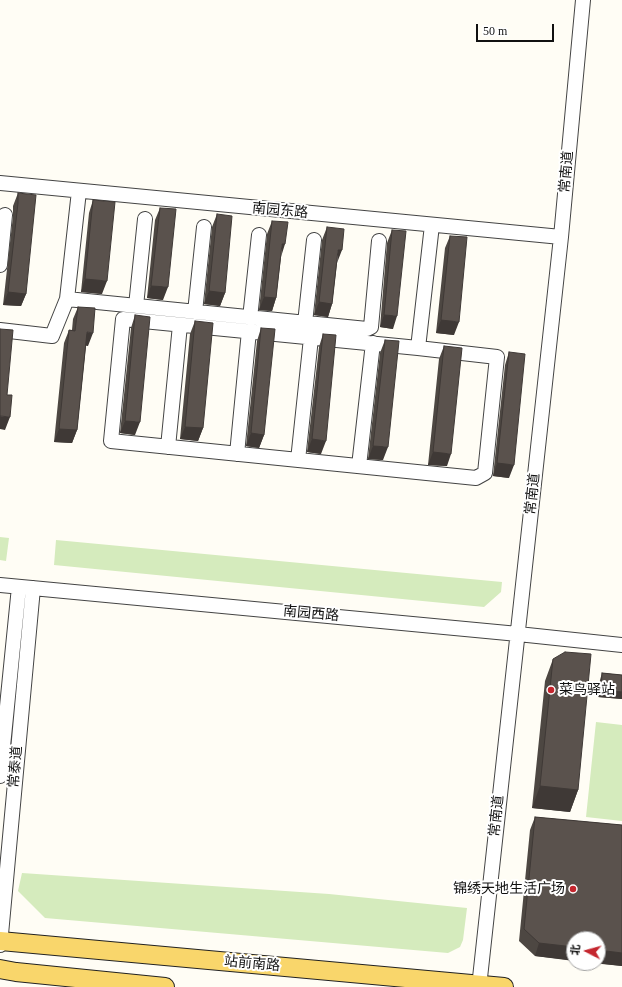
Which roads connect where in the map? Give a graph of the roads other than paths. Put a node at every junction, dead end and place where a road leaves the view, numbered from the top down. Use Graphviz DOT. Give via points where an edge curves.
graph roads {
  1 [pos="583,0"];
  2 [pos="0,183"];
  3 [pos="79,191"];
  4 [pos="5,215"];
  5 [pos="145,219"];
  6 [pos="432,225"];
  7 [pos="204,227"];
  8 [pos="259,235"];
  9 [pos="561,237"];
  10 [pos="314,240"];
  11 [pos="380,241"];
  12 [pos="0,265"];
  13 [pos="67,299"];
  14 [pos="136,306"];
  15 [pos="195,312"];
  16 [pos="305,323"];
  17 [pos="250,324"];
  18 [pos="180,325"];
  19 [pos="0,330"];
  20 [pos="311,338"];
  21 [pos="373,343"];
  22 [pos="418,348"];
  23 [pos="168,447"];
  24 [pos="237,454"];
  25 [pos="298,460"];
  26 [pos="359,466"];
  27 [pos="0,585"];
  28 [pos="19,587"];
  29 [pos="33,588"];
  30 [pos="518,634"];
  31 [pos="622,646"];
  32 [pos="0,776"];
  33 [pos="0,942"];
  34 [pos="0,945"];
  35 [pos="0,969"];
  36 [pos="479,986"];
  37 [pos="165,987"];
  38 [pos="504,987"];
  1 -- 9 [label="street, 常南道"];
  2 -- 3 [label="street, 南园东路"];
  3 -- 6 [label="street, 南园东路"];
  3 -- 13 [label="street"];
  4 -- 12 [label="street"];
  5 -- 14 [label="street"];
  6 -- 9 [label="street, 南园东路"];
  6 -- 22 [label="street"];
  7 -- 15 [label="street"];
  8 -- 17 [label="street"];
  9 -- 30 [label="street, 常南道"];
  10 -- 16 [label="street"];
  11 -- 16 [label="street" via="371,327 367,329"];
  13 -- 14 [label="street"];
  13 -- 19 [label="street" via="52,336"];
  14 -- 15 [label="street"];
  15 -- 17 [label="street"];
  16 -- 17 [label="street"];
  17 -- 18 [label="street"];
  17 -- 20 [label="street"];
  17 -- 24 [label="street"];
  18 -- 23 [label="street"];
  18 -- 23 [label="street" via="123,319 111,441"];
  20 -- 21 [label="street"];
  20 -- 25 [label="street"];
  21 -- 22 [label="street"];
  21 -- 26 [label="street"];
  22 -- 26 [label="street" via="497,358 485,473 476,478"];
  23 -- 24 [label="street"];
  24 -- 25 [label="street"];
  25 -- 26 [label="street"];
  27 -- 28 [label="street, 南园西路"];
  28 -- 29 [label="street, 南园西路"];
  28 -- 32 [label="street, 常泰道"];
  29 -- 30 [label="street, 南园西路"];
  29 -- 33 [label="street, 常泰道"];
  30 -- 31 [label="street, 南园西路"];
  30 -- 36 [label="street, 常南道"];
  33 -- 34 [label="street, 常泰道"];
  33 -- 36 [label="main road, 站前南路"];
  35 -- 37 [label="main road"];
  36 -- 38 [label="main road, 站前南路"];
}
